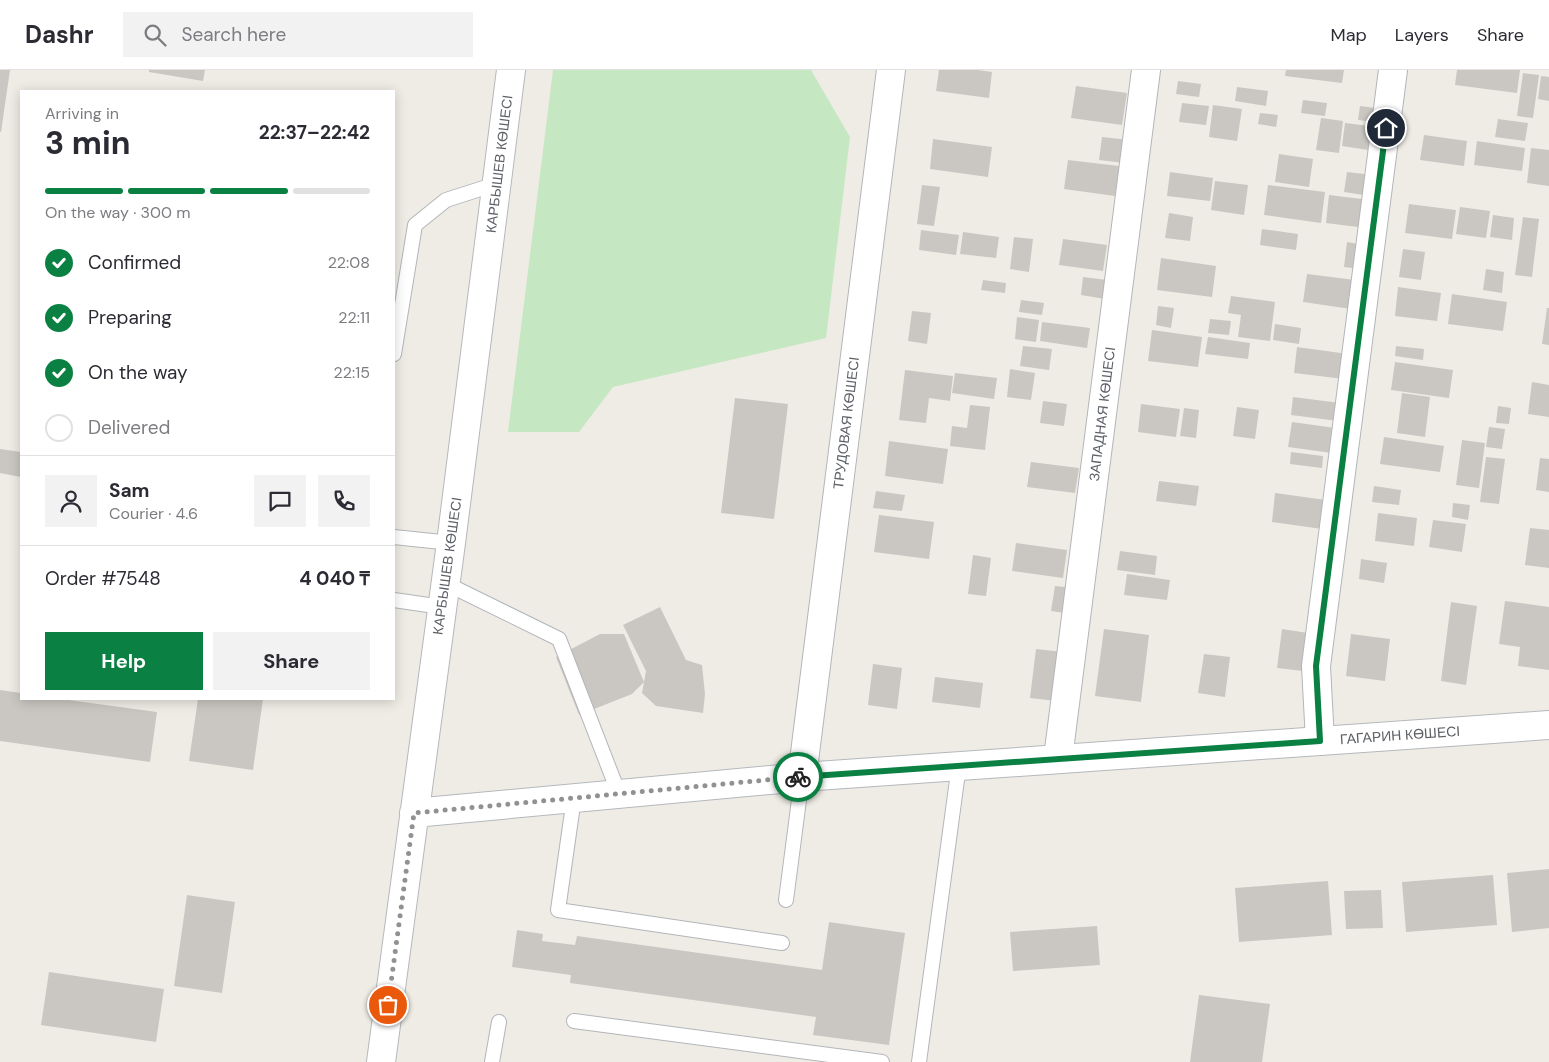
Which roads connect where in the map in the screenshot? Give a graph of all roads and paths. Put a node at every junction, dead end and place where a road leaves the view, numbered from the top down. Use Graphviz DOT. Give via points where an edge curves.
graph roads {
  1 [pos="511,70"];
  2 [pos="891,70"];
  3 [pos="1146,70"];
  4 [pos="1393,70"];
  5 [pos="496,184"];
  6 [pos="395,348"];
  7 [pos="395,537"];
  8 [pos="451,543"];
  9 [pos="443,595"];
  10 [pos="395,600"];
  11 [pos="1549,725"];
  12 [pos="1320,741"];
  13 [pos="1058,758"];
  14 [pos="959,765"];
  15 [pos="802,776"];
  16 [pos="619,794"];
  17 [pos="574,798"];
  18 [pos="414,813"];
  19 [pos="786,900"];
  20 [pos="782,943"];
  21 [pos="574,1021"];
  22 [pos="499,1022"];
  23 [pos="380,1062"];
  24 [pos="492,1062"];
  25 [pos="882,1062"];
  26 [pos="919,1062"];
  1 -- 5 [label="street, КАРБЫШЕВ КӨШЕСІ"];
  2 -- 15 [label="street, ТРУДОВАЯ КӨШЕСІ"];
  3 -- 13 [label="street, ЗАПАДНАЯ КӨШЕСІ"];
  4 -- 12 [label="street" via="1316,666"];
  5 -- 6 [label="lane" via="446,200 415,225"];
  5 -- 8 [label="street, КАРБЫШЕВ КӨШЕСІ"];
  7 -- 8 [label="lane"];
  8 -- 9 [label="street, КАРБЫШЕВ КӨШЕСІ"];
  9 -- 10 [label="lane"];
  9 -- 16 [label="lane" via="559,639"];
  9 -- 18 [label="street, КАРБЫШЕВ КӨШЕСІ"];
  11 -- 12 [label="street, ГАГАРИН КӨШЕСІ"];
  12 -- 13 [label="street, ГАГАРИН КӨШЕСІ"];
  13 -- 14 [label="street, ГАГАРИН КӨШЕСІ"];
  14 -- 15 [label="street, ГАГАРИН КӨШЕСІ"];
  14 -- 26 [label="lane"];
  15 -- 16 [label="street, ГАГАРИН КӨШЕСІ"];
  15 -- 19 [label="lane"];
  16 -- 17 [label="street, ГАГАРИН КӨШЕСІ"];
  17 -- 18 [label="street, ГАГАРИН КӨШЕСІ"];
  17 -- 20 [label="lane" via="558,910"];
  18 -- 23 [label="street, КАРБЫШЕВ КӨШЕСІ"];
  21 -- 25 [label="lane"];
  22 -- 24 [label="lane"];
}
